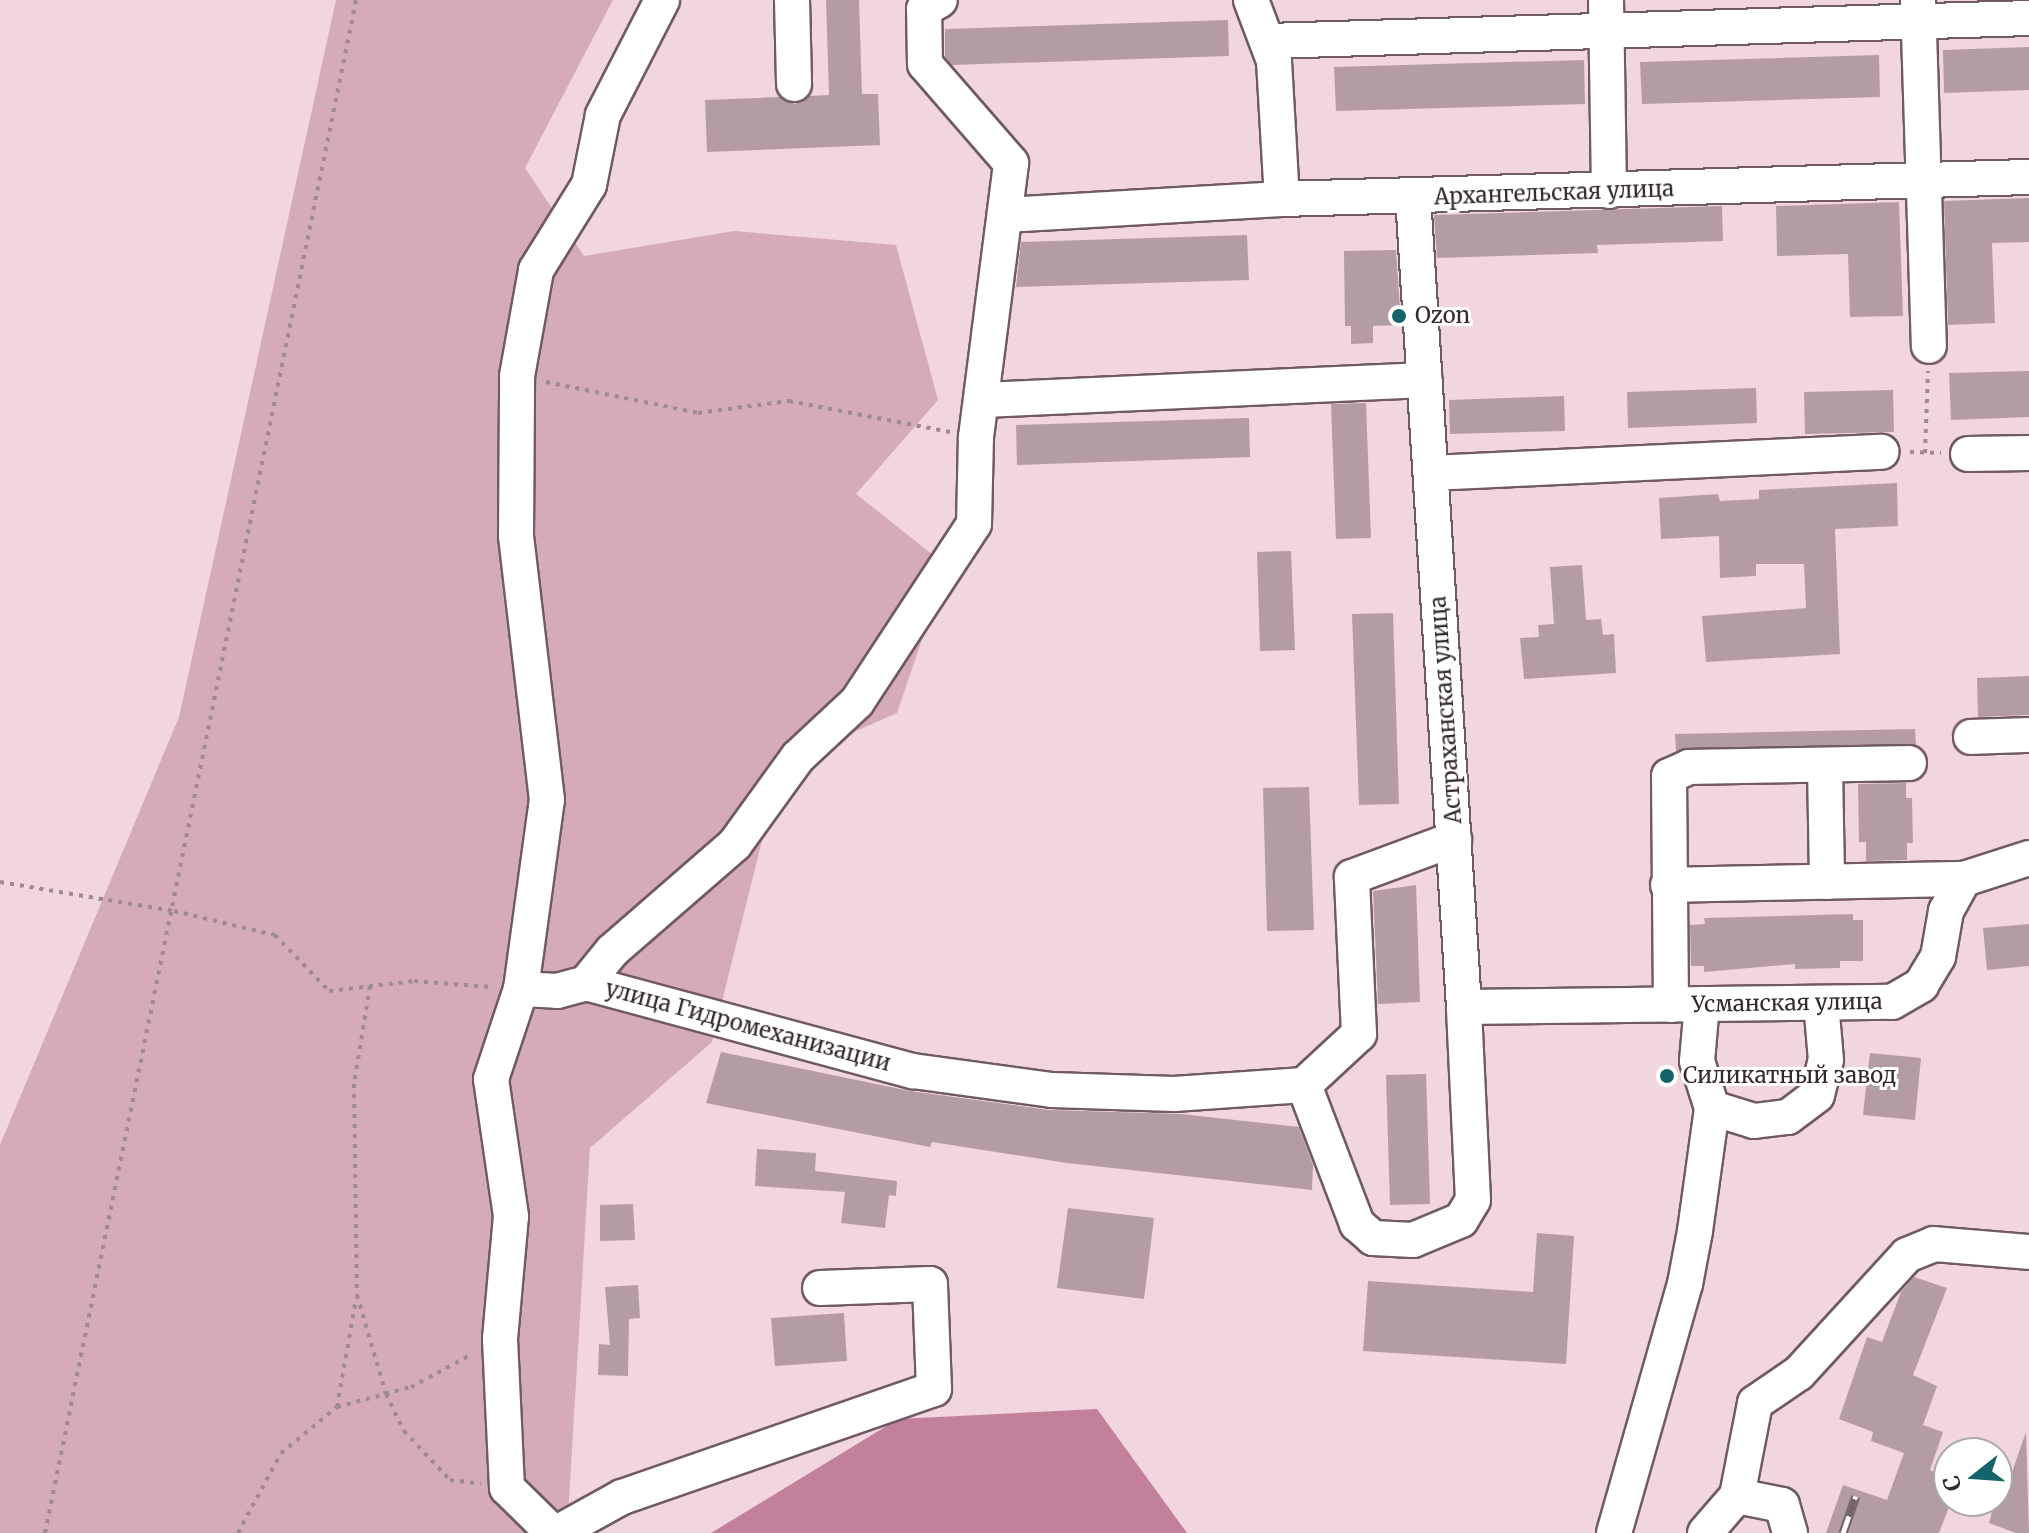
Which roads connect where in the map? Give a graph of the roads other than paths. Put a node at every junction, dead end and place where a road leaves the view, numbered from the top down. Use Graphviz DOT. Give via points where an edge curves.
graph roads {
  1 [pos="662,0"];
  2 [pos="792,0"];
  3 [pos="940,0"];
  4 [pos="1251,0"];
  5 [pos="1918,11"];
  6 [pos="1606,16"];
  7 [pos="2029,18"];
  8 [pos="1268,41"];
  9 [pos="794,84"];
  10 [pos="2029,177"];
  11 [pos="1922,180"];
  12 [pos="1609,191"];
  13 [pos="1413,197"];
  14 [pos="1282,199"];
  15 [pos="1005,215"];
  16 [pos="1929,346"];
  17 [pos="1425,380"];
  18 [pos="984,400"];
  19 [pos="1882,452"];
  20 [pos="2029,453"];
  21 [pos="1968,454"];
  22 [pos="1431,473"];
  23 [pos="2029,735"];
  24 [pos="1971,737"];
  25 [pos="1909,763"];
  26 [pos="1825,765"];
  27 [pos="1454,839"];
  28 [pos="2029,858"];
  29 [pos="1964,879"];
  30 [pos="1827,882"];
  31 [pos="1668,885"];
  32 [pos="586,983"];
  33 [pos="521,989"];
  34 [pos="1821,1003"];
  35 [pos="1686,1004"];
  36 [pos="1464,1007"];
  37 [pos="1304,1085"];
  38 [pos="1712,1108"];
  39 [pos="2029,1252"];
  40 [pos="820,1288"];
  41 [pos="1737,1496"];
  42 [pos="555,1533"];
  43 [pos="1614,1533"];
  44 [pos="1705,1533"];
  45 [pos="1790,1533"];
  1 -- 33 [label="street" via="603,115 589,185 536,270 517,376 516,536 547,800"];
  2 -- 9 [label="street"];
  3 -- 15 [label="street" via="924,9 925,64 1011,163"];
  4 -- 8 [label="street"];
  5 -- 6 [label="street"];
  5 -- 7 [label="street"];
  5 -- 11 [label="street"];
  6 -- 8 [label="street"];
  6 -- 12 [label="street"];
  8 -- 14 [label="street" via="1279,108"];
  10 -- 11 [label="street, Архангельская улица"];
  11 -- 12 [label="street, Архангельская улица"];
  11 -- 16 [label="street"];
  12 -- 13 [label="street, Архангельская улица"];
  13 -- 14 [label="street, Архангельская улица"];
  13 -- 17 [label="street, Астраханская улица"];
  14 -- 15 [label="street, Архангельская улица"];
  15 -- 18 [label="street"];
  17 -- 18 [label="street"];
  17 -- 22 [label="street, Астраханская улица"];
  18 -- 32 [label="street" via="976,437 974,524 857,702 798,757 735,844 612,951"];
  19 -- 22 [label="street"];
  20 -- 21 [label="street"];
  22 -- 27 [label="street, Астраханская улица"];
  23 -- 24 [label="street"];
  25 -- 26 [label="street"];
  26 -- 30 [label="street"];
  26 -- 31 [label="street" via="1689,767 1669,776"];
  27 -- 36 [label="street, Астраханская улица"];
  27 -- 37 [label="street" via="1352,877 1359,1034"];
  28 -- 29 [label="street"];
  29 -- 30 [label="street"];
  29 -- 34 [label="street, Усманская улица" via="1946,911 1938,957 1921,985 1892,1002"];
  30 -- 31 [label="street"];
  31 -- 35 [label="street"];
  32 -- 33 [label="street, улица Гидромеханизации" via="557,991"];
  32 -- 37 [label="street, улица Гидромеханизации" via="913,1071 1052,1090 1174,1094"];
  33 -- 42 [label="street" via="491,1079 511,1216 500,1339 507,1488"];
  34 -- 35 [label="street, Усманская улица"];
  34 -- 38 [label="street" via="1826,1060 1817,1095 1788,1117 1754,1121"];
  35 -- 36 [label="street, Усманская улица"];
  35 -- 38 [label="street"];
  36 -- 37 [label="street, Астраханская улица" via="1473,1200 1461,1220 1413,1240 1373,1238 1357,1224"];
  38 -- 43 [label="street" via="1685,1284"];
  39 -- 41 [label="street" via="1934,1244 1907,1255 1799,1373 1755,1403"];
  40 -- 42 [label="street" via="930,1284 934,1389 622,1497"];
  41 -- 44 [label="street"];
  41 -- 45 [label="street" via="1782,1505"];
}
